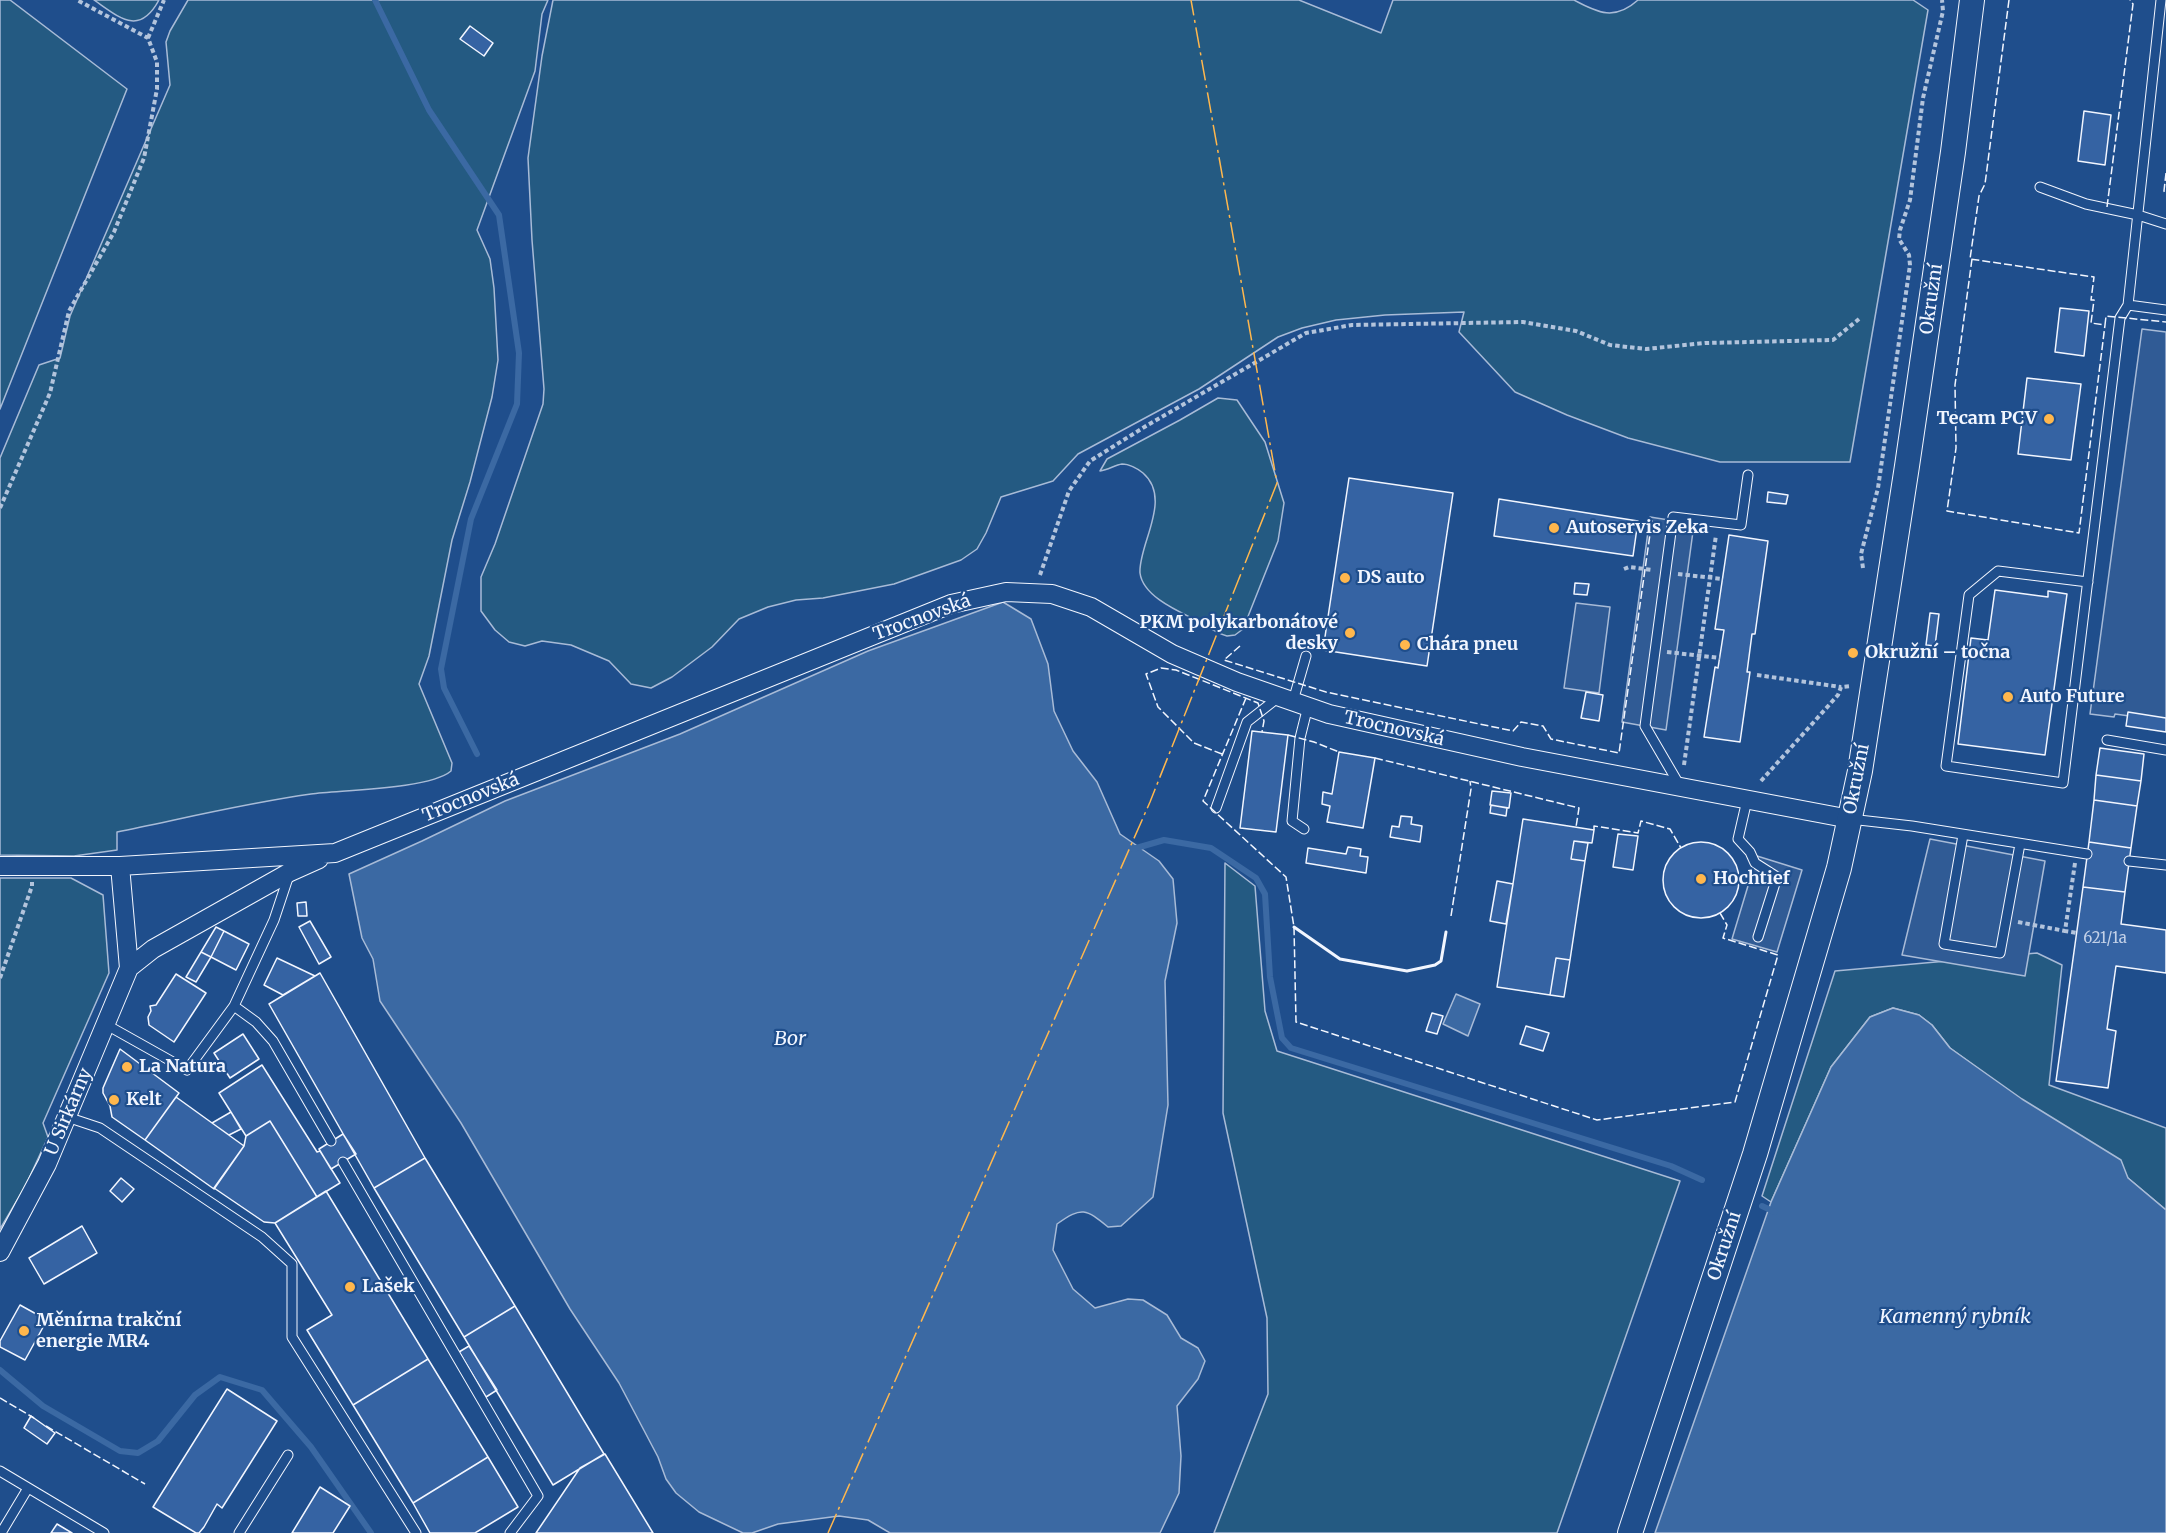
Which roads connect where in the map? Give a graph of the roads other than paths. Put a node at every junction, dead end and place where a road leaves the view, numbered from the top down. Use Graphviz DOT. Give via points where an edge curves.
graph roads {
  1 [pos="1972,0"];
  2 [pos="2161,0"];
  3 [pos="2040,187"];
  4 [pos="2138,215"];
  5 [pos="2166,224"];
  6 [pos="2128,305"];
  7 [pos="2166,310"];
  8 [pos="1748,475"];
  9 [pos="2088,582"];
  10 [pos="1306,656"];
  11 [pos="1294,701"];
  12 [pos="2107,740"];
  13 [pos="2166,750"];
  14 [pos="1681,788"];
  15 [pos="1748,800"];
  16 [pos="1216,808"];
  17 [pos="1850,819"];
  18 [pos="1304,829"];
  19 [pos="1963,835"];
  20 [pos="2020,844"];
  21 [pos="335,853"];
  22 [pos="2087,854"];
  23 [pos="2129,861"];
  24 [pos="2166,865"];
  25 [pos="0,866"];
  26 [pos="120,867"];
  27 [pos="290,872"];
  28 [pos="1758,937"];
  29 [pos="129,968"];
  30 [pos="234,1006"];
  31 [pos="105,1024"];
  32 [pos="67,1117"];
  33 [pos="331,1141"];
  34 [pos="343,1162"];
  35 [pos="0,1252"];
  36 [pos="288,1455"];
  37 [pos="0,1471"];
  38 [pos="28,1488"];
  39 [pos="0,1533"];
  40 [pos="104,1533"];
  41 [pos="239,1533"];
  42 [pos="416,1533"];
  43 [pos="510,1533"];
  44 [pos="1630,1533"];
  1 -- 17 [label="main road, Okružní" via="1907,466"];
  2 -- 4 [label="lane"];
  3 -- 4 [label="lane" via="2086,204"];
  4 -- 5 [label="lane"];
  4 -- 6 [label="lane"];
  6 -- 7 [label="lane"];
  6 -- 9 [label="lane" via="2120,318"];
  8 -- 14 [label="lane" via="1741,525 1673,518 1645,726"];
  9 -- 9 [label="lane" via="2063,783 1946,766 1969,595 1998,571"];
  10 -- 11 [label="lane"];
  11 -- 14 [label="street, Trocnovská" via="1329,714"];
  11 -- 16 [label="lane" via="1247,722"];
  11 -- 18 [label="lane" via="1300,738 1292,821"];
  11 -- 21 [label="street, Trocnovská" via="1172,654 1091,607 1052,594 1006,592 951,604"];
  12 -- 13 [label="lane"];
  14 -- 15 [label="street, Trocnovská"];
  15 -- 17 [label="street, Trocnovská"];
  15 -- 28 [label="lane" via="1738,839 1755,863 1776,877"];
  17 -- 19 [label="lane"];
  17 -- 44 [label="main road, Okružní" via="1755,1154"];
  19 -- 20 [label="lane"];
  19 -- 20 [label="lane" via="1944,944 2000,953"];
  20 -- 22 [label="lane"];
  21 -- 26 [label="street, Trocnovská"];
  21 -- 27 [label="street, U Sirkárny"];
  23 -- 24 [label="lane"];
  25 -- 26 [label="street, Trocnovská"];
  26 -- 29 [label="street, U Sirkárny"];
  27 -- 29 [label="street, U Sirkárny" via="153,949"];
  27 -- 30 [label="lane" via="274,920"];
  29 -- 31 [label="street, U Sirkárny"];
  30 -- 31 [label="lane" via="187,1070"];
  30 -- 33 [label="lane" via="273,1041"];
  31 -- 32 [label="street, U Sirkárny"];
  32 -- 35 [label="street, U Sirkárny"];
  32 -- 42 [label="lane" via="100,1128 261,1238 292,1264 292,1337"];
  34 -- 43 [label="lane" via="538,1496"];
  36 -- 41 [label="lane"];
  37 -- 38 [label="lane"];
  38 -- 39 [label="lane"];
  38 -- 40 [label="lane"];
}
